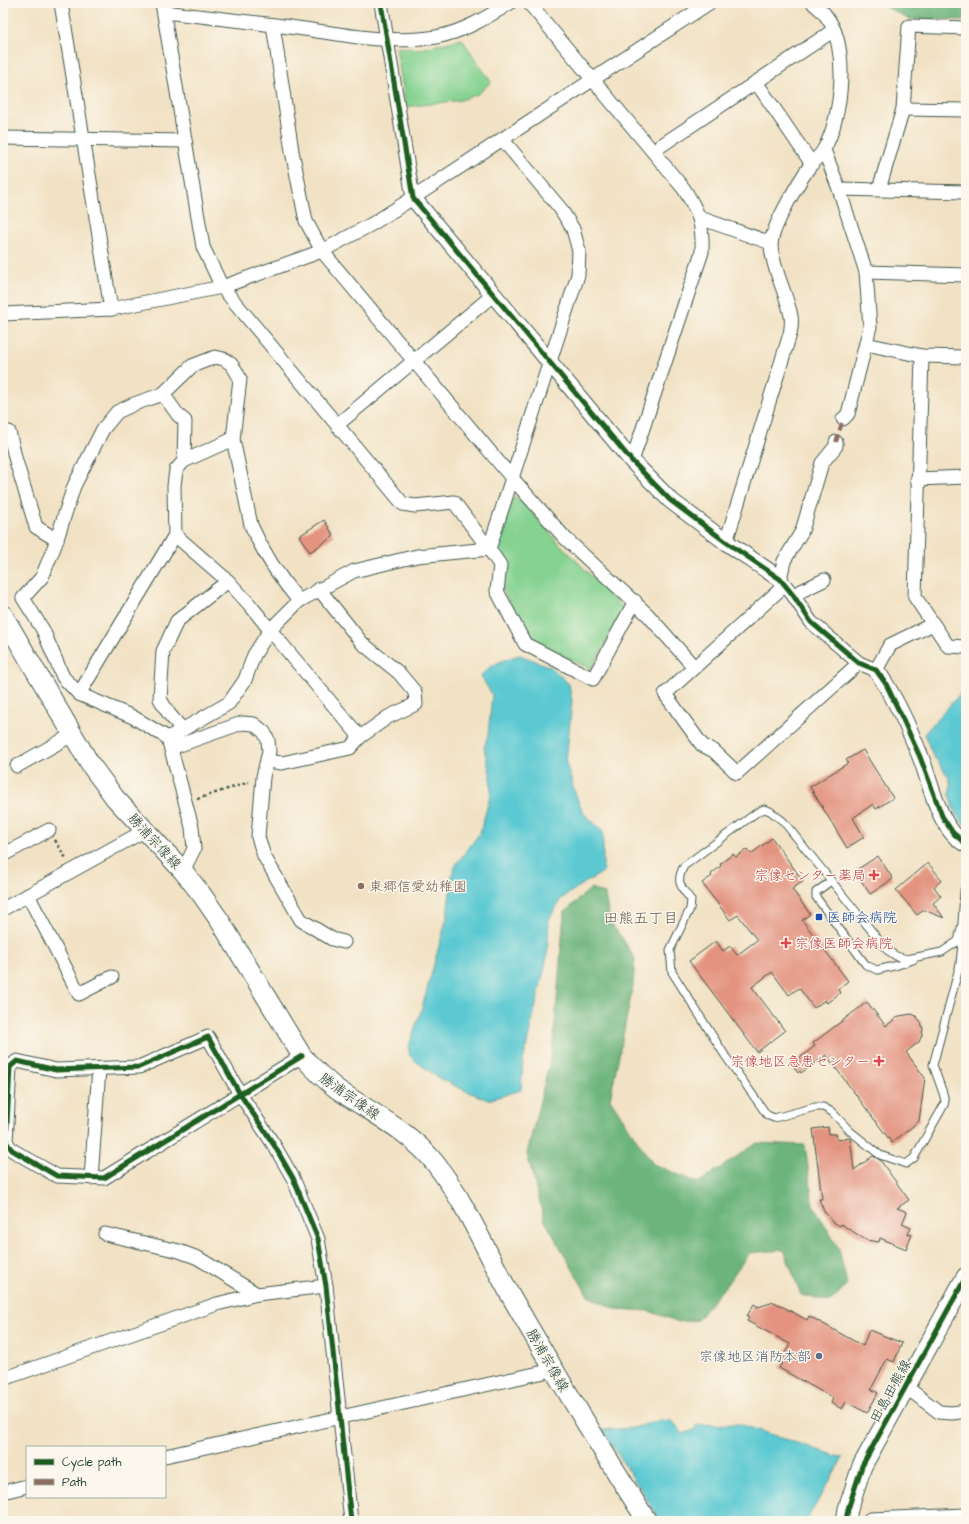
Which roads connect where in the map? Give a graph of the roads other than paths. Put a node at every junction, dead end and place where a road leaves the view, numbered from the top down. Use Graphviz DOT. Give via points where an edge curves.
graph roads {
  1 [pos="61,3"];
  2 [pos="380,3"];
  3 [pos="510,3"];
  4 [pos="529,3"];
  5 [pos="709,3"];
  6 [pos="813,3"];
  7 [pos="163,7"];
  8 [pos="273,25"];
  9 [pos="966,28"];
  10 [pos="834,30"];
  11 [pos="386,40"];
  12 [pos="592,79"];
  13 [pos="756,82"];
  14 [pos="903,109"];
  15 [pos="966,110"];
  16 [pos="3,138"];
  17 [pos="502,139"];
  18 [pos="84,140"];
  19 [pos="185,141"];
  20 [pos="824,150"];
  21 [pos="653,151"];
  22 [pos="812,164"];
  23 [pos="839,189"];
  24 [pos="879,190"];
  25 [pos="966,192"];
  26 [pos="413,198"];
  27 [pos="700,218"];
  28 [pos="771,244"];
  29 [pos="322,251"];
  30 [pos="866,272"];
  31 [pos="966,275"];
  32 [pos="222,287"];
  33 [pos="493,295"];
  34 [pos="111,310"];
  35 [pos="3,314"];
  36 [pos="866,344"];
  37 [pos="922,356"];
  38 [pos="966,357"];
  39 [pos="414,360"];
  40 [pos="550,364"];
  41 [pos="163,394"];
  42 [pos="843,419"];
  43 [pos="337,425"];
  44 [pos="9,432"];
  45 [pos="234,439"];
  46 [pos="836,442"];
  47 [pos="184,461"];
  48 [pos="632,461"];
  49 [pos="966,477"];
  50 [pos="512,478"];
  51 [pos="917,478"];
  52 [pos="175,535"];
  53 [pos="57,540"];
  54 [pos="726,542"];
  55 [pos="489,549"];
  56 [pos="824,580"];
  57 [pos="228,581"];
  58 [pos="786,586"];
  59 [pos="319,589"];
  60 [pos="299,601"];
  61 [pos="634,601"];
  62 [pos="3,616"];
  63 [pos="933,624"];
  64 [pos="270,630"];
  65 [pos="966,647"];
  66 [pos="859,663"];
  67 [pos="694,667"];
  68 [pos="876,670"];
  69 [pos="79,694"];
  70 [pos="182,729"];
  71 [pos="72,735"];
  72 [pos="360,737"];
  73 [pos="170,743"];
  74 [pos="267,762"];
  75 [pos="17,766"];
  76 [pos="49,830"];
  77 [pos="144,831"];
  78 [pos="966,844"];
  79 [pos="3,855"];
  80 [pos="183,871"];
  81 [pos="831,881"];
  82 [pos="966,885"];
  83 [pos="28,895"];
  84 [pos="3,909"];
  85 [pos="962,924"];
  86 [pos="344,942"];
  87 [pos="931,954"];
  88 [pos="112,977"];
  89 [pos="302,1056"];
  90 [pos="99,1069"];
  91 [pos="240,1094"];
  92 [pos="91,1178"];
  93 [pos="105,1234"];
  94 [pos="966,1277"];
  95 [pos="326,1286"];
  96 [pos="257,1294"];
  97 [pos="553,1370"];
  98 [pos="3,1379"];
  99 [pos="906,1387"];
  100 [pos="966,1411"];
  101 [pos="340,1417"];
  102 [pos="166,1456"];
  103 [pos="26,1486"];
  104 [pos="3,1492"];
  105 [pos="966,1515"];
  106 [pos="870,1519"];
  107 [pos="351,1521"];
  108 [pos="647,1521"];
  109 [pos="846,1521"];
  1 -- 18 [label="street"];
  2 -- 11 [label="street"];
  3 -- 11 [label="street" via="482,21 460,31 436,37"];
  4 -- 12 [label="street"];
  5 -- 12 [label="street"];
  6 -- 10 [label="street" via="826,16"];
  7 -- 8 [label="street"];
  7 -- 19 [label="street"];
  8 -- 11 [label="street"];
  8 -- 29 [label="street" via="292,151 306,221"];
  9 -- 14 [label="street" via="908,26"];
  10 -- 13 [label="street"];
  10 -- 20 [label="street" via="839,48 841,82 836,118"];
  11 -- 26 [label="street"];
  12 -- 17 [label="street"];
  12 -- 21 [label="street"];
  13 -- 21 [label="street"];
  13 -- 22 [label="street"];
  14 -- 15 [label="street"];
  14 -- 24 [label="street"];
  16 -- 18 [label="street"];
  17 -- 26 [label="street"];
  17 -- 40 [label="street" via="560,208 573,229 579,250 578,275"];
  18 -- 19 [label="street"];
  18 -- 34 [label="street"];
  19 -- 32 [label="street" via="203,247"];
  20 -- 22 [label="street"];
  20 -- 23 [label="street"];
  21 -- 27 [label="street" via="684,189"];
  22 -- 28 [label="street" via="777,223"];
  23 -- 24 [label="street"];
  23 -- 30 [label="street"];
  24 -- 25 [label="street"];
  26 -- 29 [label="street"];
  26 -- 33 [label="street"];
  27 -- 28 [label="street"];
  27 -- 48 [label="street" via="702,252"];
  28 -- 54 [label="street" via="792,318 790,334"];
  29 -- 32 [label="street"];
  29 -- 39 [label="street"];
  30 -- 31 [label="street"];
  30 -- 36 [label="street" via="870,327"];
  32 -- 34 [label="street"];
  32 -- 43 [label="street"];
  33 -- 39 [label="street"];
  33 -- 40 [label="street"];
  34 -- 35 [label="street"];
  36 -- 37 [label="street"];
  36 -- 42 [label="street" via="848,414"];
  37 -- 38 [label="street"];
  37 -- 51 [label="street"];
  39 -- 43 [label="street"];
  39 -- 50 [label="street"];
  40 -- 48 [label="street"];
  40 -- 50 [label="street"];
  41 -- 45 [label="street" via="192,366 215,357 224,359 231,364 240,379"];
  41 -- 47 [label="street" via="185,421"];
  41 -- 53 [label="street" via="117,412 103,430 74,486"];
  43 -- 55 [label="street" via="403,504 414,506 454,502"];
  44 -- 53 [label="street" via="36,527"];
  45 -- 47 [label="street"];
  45 -- 60 [label="street" via="251,525 279,576"];
  46 -- 58 [label="street" via="836,446 822,463 802,531 784,561"];
  47 -- 52 [label="street" via="176,470 174,486"];
  48 -- 54 [label="street" via="670,500"];
  49 -- 51 [label="street"];
  50 -- 55 [label="street"];
  50 -- 61 [label="street" via="564,538"];
  51 -- 63 [label="street" via="915,598"];
  52 -- 57 [label="street"];
  52 -- 69 [label="street"];
  53 -- 69 [label="street" via="42,577 23,598 44,630 63,677"];
  54 -- 58 [label="street"];
  55 -- 59 [label="street" via="417,556 376,565 354,571"];
  55 -- 61 [label="street" via="500,565 497,591 525,644 593,679"];
  56 -- 58 [label="street"];
  57 -- 64 [label="street"];
  57 -- 70 [label="street" via="177,621 163,651 160,699"];
  58 -- 66 [label="street" via="811,622"];
  58 -- 67 [label="street"];
  59 -- 60 [label="street"];
  59 -- 72 [label="street" via="362,643 399,673 415,692 416,704 388,717"];
  60 -- 64 [label="street"];
  61 -- 67 [label="street"];
  62 -- 71 [label="main road, 勝浦宗像線"];
  63 -- 65 [label="street" via="948,646"];
  63 -- 68 [label="street" via="890,645"];
  64 -- 70 [label="street" via="254,655 245,680 229,703"];
  64 -- 72 [label="street"];
  66 -- 67 [label="street" via="737,773 714,751 702,745 665,694"];
  66 -- 68 [label="street"];
  68 -- 78 [label="street" via="886,684 920,757 942,816 953,833"];
  69 -- 73 [label="street" via="132,717"];
  70 -- 73 [label="street"];
  71 -- 75 [label="street"];
  71 -- 77 [label="main road, 勝浦宗像線" via="114,798"];
  72 -- 74 [label="street" via="350,748 282,763"];
  73 -- 74 [label="street" via="242,723 254,724 264,732 268,740"];
  73 -- 80 [label="street" via="192,827 194,849"];
  74 -- 86 [label="street" via="263,777 258,837 264,856 301,920 332,939"];
  76 -- 79 [label="street"];
  77 -- 80 [label="main road, 勝浦宗像線"];
  77 -- 83 [label="street"];
  80 -- 89 [label="main road, 勝浦宗像線" via="220,921"];
  81 -- 85 [label="lane" via="783,821 764,809 756,813 684,866 679,880 691,900 690,909 670,950 672,972 726,1057 768,1115 774,1118 823,1107 880,1155 892,1161 906,1164 914,1158 944,1105 943,1093 933,1065 960,964"];
  81 -- 87 [label="lane" via="887,950 907,959"];
  81 -- 87 [label="lane" via="816,892 816,897 866,966 877,970 898,966"];
  82 -- 85 [label="lane"];
  83 -- 84 [label="street"];
  83 -- 88 [label="street" via="79,994"];
  85 -- 87 [label="lane" via="958,941 942,952"];
  89 -- 91 [label="street"];
  89 -- 97 [label="main road, 勝浦宗像線" via="337,1088 410,1137 435,1163 471,1217 507,1289"];
  90 -- 91 [label="street" via="139,1067 208,1037"];
  90 -- 92 [label="street"];
  90 -- 92 [label="street" via="56,1070 17,1061 10,1067 6,1142 12,1150 57,1176"];
  91 -- 92 [label="street" via="104,1178"];
  91 -- 95 [label="street" via="293,1178 318,1239"];
  93 -- 96 [label="street" via="198,1258"];
  94 -- 99 [label="main road, 田島田熊線"];
  95 -- 96 [label="street"];
  95 -- 101 [label="street"];
  96 -- 98 [label="street" via="217,1304"];
  97 -- 101 [label="street"];
  97 -- 108 [label="main road, 勝浦宗像線"];
  99 -- 100 [label="street" via="939,1412"];
  99 -- 109 [label="main road, 田島田熊線" via="862,1466"];
  101 -- 102 [label="street"];
  101 -- 107 [label="street"];
  103 -- 104 [label="street"];
  105 -- 106 [label="street"];
}
